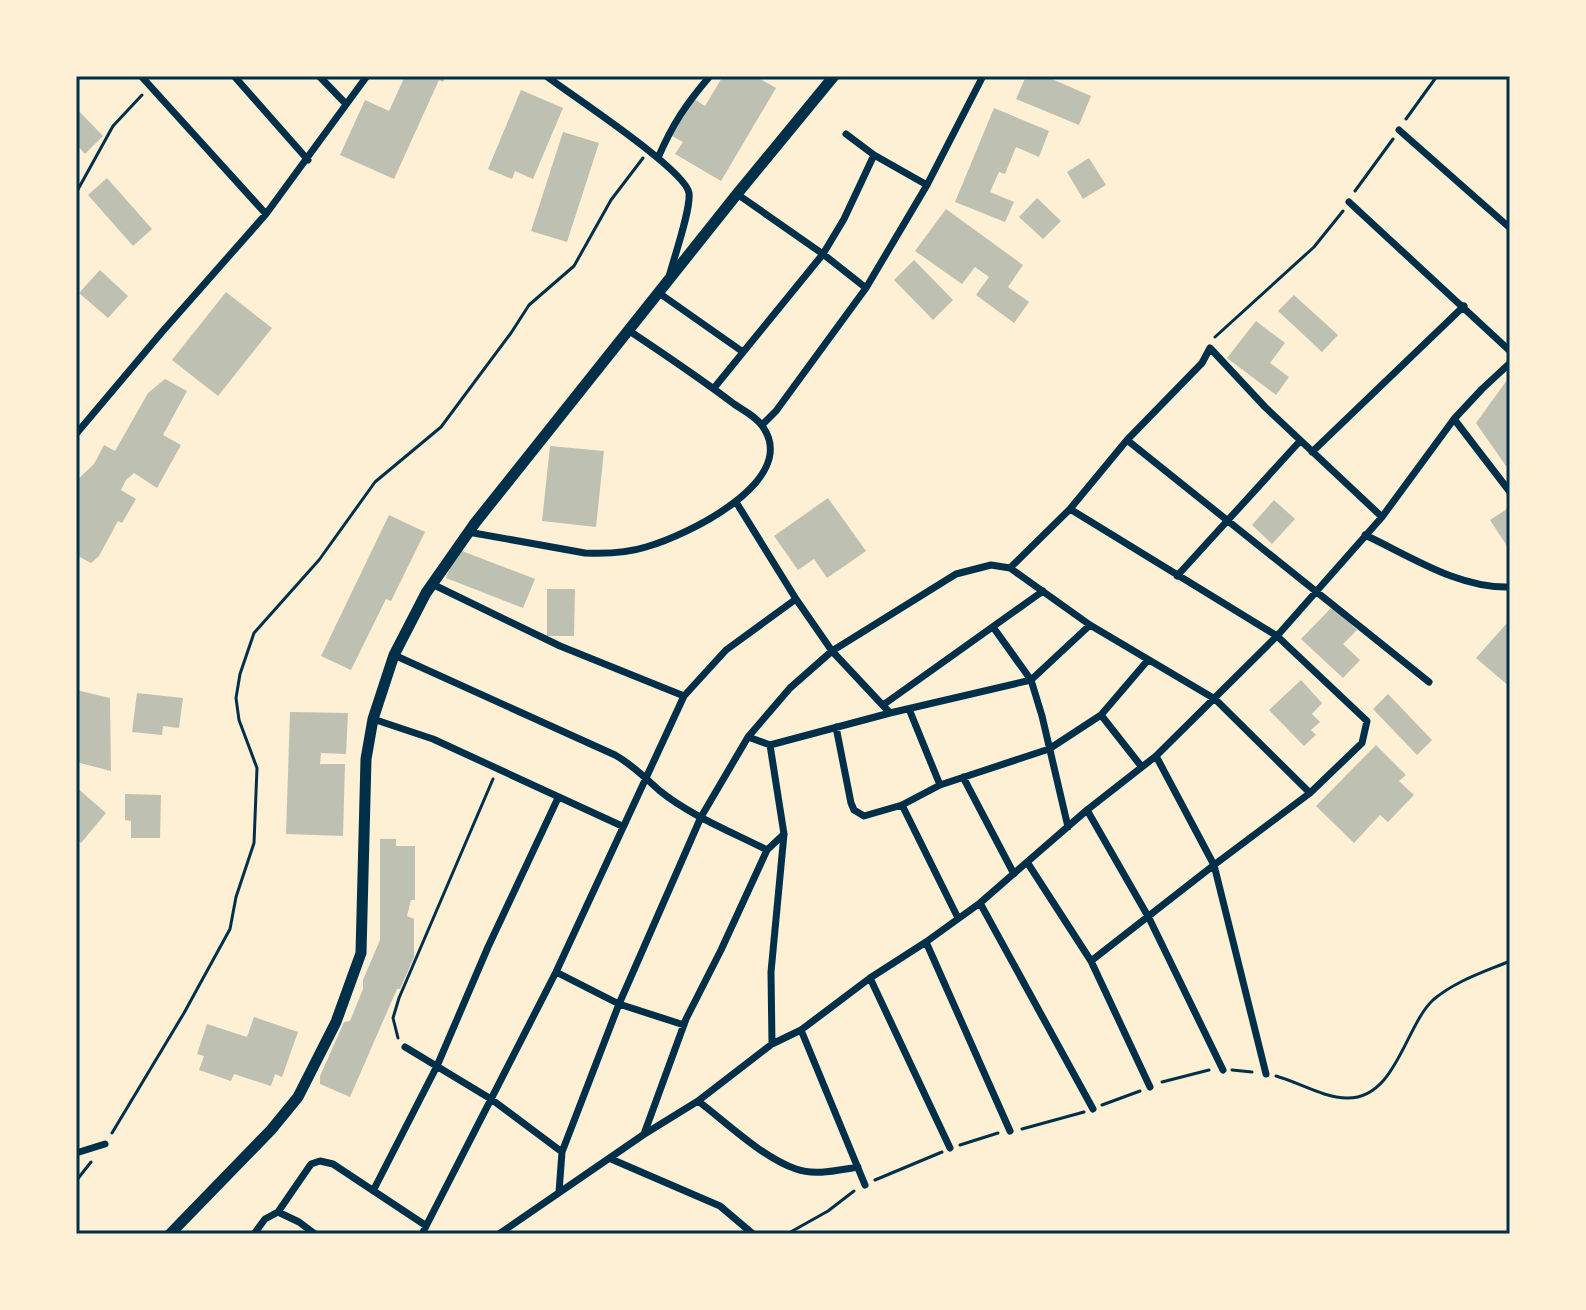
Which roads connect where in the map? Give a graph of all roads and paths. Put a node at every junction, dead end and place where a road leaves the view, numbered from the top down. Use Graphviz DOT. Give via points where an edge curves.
graph roads {
  1 [pos="234,76"];
  2 [pos="319,76"];
  3 [pos="367,76"];
  4 [pos="546,76"];
  5 [pos="710,76"];
  6 [pos="834,76"];
  7 [pos="983,76"];
  8 [pos="144,77"];
  9 [pos="151,87"];
  10 [pos="346,104"];
  11 [pos="1399,130"];
  12 [pos="846,134"];
  13 [pos="649,151"];
  14 [pos="874,155"];
  15 [pos="658,158"];
  16 [pos="308,160"];
  17 [pos="927,185"];
  18 [pos="76,193"];
  19 [pos="737,194"];
  20 [pos="1349,202"];
  21 [pos="266,214"];
  22 [pos="1510,228"];
  23 [pos="823,254"];
  24 [pos="667,283"];
  25 [pos="866,288"];
  26 [pos="659,293"];
  27 [pos="1464,306"];
  28 [pos="628,330"];
  29 [pos="1210,348"];
  30 [pos="1510,351"];
  31 [pos="743,352"];
  32 [pos="1510,363"];
  33 [pos="714,388"];
  34 [pos="1454,419"];
  35 [pos="762,425"];
  36 [pos="76,434"];
  37 [pos="1127,440"];
  38 [pos="1300,441"];
  39 [pos="1312,452"];
  40 [pos="1510,492"];
  41 [pos="736,502"];
  42 [pos="1070,509"];
  43 [pos="1382,517"];
  44 [pos="1225,520"];
  45 [pos="468,532"];
  46 [pos="1365,535"];
  47 [pos="1010,568"];
  48 [pos="1177,576"];
  49 [pos="432,584"];
  50 [pos="1510,587"];
  51 [pos="1316,590"];
  52 [pos="1043,591"];
  53 [pos="796,599"];
  54 [pos="1090,625"];
  55 [pos="993,627"];
  56 [pos="1277,636"];
  57 [pos="832,651"];
  58 [pos="394,655"];
  59 [pos="1148,660"];
  60 [pos="1031,680"];
  61 [pos="1429,682"];
  62 [pos="684,696"];
  63 [pos="1215,699"];
  64 [pos="883,705"];
  65 [pos="909,709"];
  66 [pos="890,713"];
  67 [pos="1101,715"];
  68 [pos="373,719"];
  69 [pos="836,727"];
  70 [pos="748,737"];
  71 [pos="770,745"];
  72 [pos="1049,749"];
  73 [pos="1156,756"];
  74 [pos="1141,766"];
  75 [pos="497,771"];
  76 [pos="963,777"];
  77 [pos="648,778"];
  78 [pos="940,785"];
  79 [pos="1310,793"];
  80 [pos="558,798"];
  81 [pos="902,805"];
  82 [pos="1087,810"];
  83 [pos="701,817"];
  84 [pos="622,826"];
  85 [pos="1068,827"];
  86 [pos="784,834"];
  87 [pos="767,850"];
  88 [pos="1027,862"];
  89 [pos="1214,865"];
  90 [pos="1014,874"];
  91 [pos="980,903"];
  92 [pos="958,918"];
  93 [pos="1149,918"];
  94 [pos="926,942"];
  95 [pos="1091,961"];
  96 [pos="1510,961"];
  97 [pos="556,972"];
  98 [pos="870,978"];
  99 [pos="619,1004"];
  100 [pos="684,1025"];
  101 [pos="801,1030"];
  102 [pos="772,1044"];
  103 [pos="405,1047"];
  104 [pos="437,1066"];
  105 [pos="1223,1070"];
  106 [pos="1266,1074"];
  107 [pos="1150,1087"];
  108 [pos="491,1099"];
  109 [pos="698,1101"];
  110 [pos="1093,1109"];
  111 [pos="1010,1131"];
  112 [pos="643,1135"];
  113 [pos="105,1144"];
  114 [pos="950,1148"];
  115 [pos="562,1152"];
  116 [pos="76,1153"];
  117 [pos="611,1159"];
  118 [pos="858,1167"];
  119 [pos="76,1181"];
  120 [pos="865,1185"];
  121 [pos="373,1191"];
  122 [pos="559,1192"];
  123 [pos="278,1212"];
  124 [pos="425,1225"];
  125 [pos="170,1234"];
  126 [pos="254,1234"];
  127 [pos="315,1234"];
  128 [pos="422,1234"];
  129 [pos="499,1234"];
  130 [pos="753,1234"];
  131 [pos="787,1234"];
  1 -- 16 [label="street"];
  2 -- 10 [label="street"];
  3 -- 10 [label="street"];
  4 -- 13 [label="street"];
  5 -- 15 [label="street" via="678,115"];
  6 -- 19 [label="main road"];
  7 -- 17 [label="street"];
  8 -- 9 [label="street"];
  9 -- 18 [label="path" via="113,126"];
  9 -- 21 [label="street"];
  10 -- 16 [label="street"];
  11 -- 22 [label="street"];
  12 -- 14 [label="street"];
  13 -- 15 [label="street"];
  13 -- 113 [label="path" via="611,200 574,266 529,305 441,427 375,482 319,560 254,633 236,698 257,768 254,843 230,929"];
  14 -- 17 [label="street"];
  14 -- 23 [label="street"];
  15 -- 24 [label="street" via="688,188 689,203"];
  16 -- 21 [label="street"];
  17 -- 25 [label="street"];
  19 -- 23 [label="street"];
  19 -- 24 [label="main road"];
  20 -- 27 [label="street"];
  20 -- 29 [label="path" via="1327,234 1217,334"];
  21 -- 36 [label="street"];
  23 -- 25 [label="street"];
  23 -- 31 [label="street"];
  24 -- 26 [label="main road"];
  25 -- 35 [label="street"];
  26 -- 28 [label="main road"];
  26 -- 31 [label="street"];
  27 -- 30 [label="street"];
  27 -- 39 [label="street"];
  28 -- 33 [label="street"];
  28 -- 45 [label="main road"];
  29 -- 37 [label="street" via="1202,363"];
  29 -- 38 [label="street"];
  31 -- 33 [label="street"];
  32 -- 34 [label="street"];
  33 -- 35 [label="street"];
  34 -- 40 [label="street"];
  34 -- 43 [label="street"];
  35 -- 41 [label="street" via="771,449 769,463"];
  37 -- 42 [label="street"];
  37 -- 44 [label="street"];
  38 -- 39 [label="street"];
  38 -- 44 [label="street"];
  39 -- 43 [label="street"];
  41 -- 45 [label="street" via="713,518 626,552 585,553"];
  41 -- 53 [label="street"];
  42 -- 47 [label="street"];
  42 -- 48 [label="street"];
  43 -- 46 [label="street"];
  44 -- 48 [label="street"];
  44 -- 51 [label="street"];
  45 -- 49 [label="main road"];
  46 -- 50 [label="street" via="1467,582"];
  46 -- 51 [label="street"];
  47 -- 52 [label="street"];
  47 -- 57 [label="street" via="991,565 956,574"];
  48 -- 56 [label="street"];
  49 -- 58 [label="main road"];
  49 -- 62 [label="street" via="560,646"];
  51 -- 56 [label="street"];
  51 -- 61 [label="street"];
  52 -- 54 [label="street"];
  52 -- 55 [label="street"];
  53 -- 57 [label="street"];
  53 -- 62 [label="street" via="726,650"];
  54 -- 59 [label="street"];
  54 -- 60 [label="street"];
  55 -- 60 [label="street"];
  55 -- 64 [label="street"];
  56 -- 63 [label="street"];
  56 -- 79 [label="street" via="1367,721 1362,743"];
  57 -- 64 [label="street"];
  57 -- 70 [label="street" via="790,688"];
  58 -- 68 [label="main road"];
  58 -- 77 [label="street" via="615,755"];
  59 -- 63 [label="street"];
  59 -- 67 [label="street"];
  60 -- 65 [label="street"];
  60 -- 72 [label="street"];
  62 -- 77 [label="street"];
  63 -- 73 [label="street"];
  63 -- 79 [label="street"];
  64 -- 66 [label="street"];
  65 -- 66 [label="street"];
  65 -- 78 [label="street"];
  66 -- 69 [label="street"];
  67 -- 72 [label="street"];
  67 -- 74 [label="street"];
  68 -- 75 [label="street" via="433,739"];
  68 -- 125 [label="main road" via="366,759 361,953 336,1022 298,1097"];
  69 -- 71 [label="street"];
  69 -- 81 [label="street" via="854,810 864,816"];
  70 -- 71 [label="street"];
  70 -- 83 [label="street"];
  71 -- 86 [label="street"];
  72 -- 76 [label="street"];
  72 -- 85 [label="street"];
  73 -- 74 [label="street"];
  73 -- 89 [label="street"];
  74 -- 82 [label="street"];
  75 -- 80 [label="street"];
  75 -- 103 [label="path" via="399,998 393,1018 395,1034"];
  76 -- 78 [label="street"];
  76 -- 90 [label="street"];
  77 -- 83 [label="street"];
  77 -- 84 [label="street"];
  78 -- 81 [label="street"];
  79 -- 89 [label="street"];
  80 -- 84 [label="street"];
  80 -- 104 [label="street"];
  81 -- 92 [label="street"];
  82 -- 85 [label="street"];
  82 -- 93 [label="street"];
  83 -- 87 [label="street"];
  83 -- 99 [label="street"];
  84 -- 97 [label="street"];
  85 -- 88 [label="street"];
  86 -- 87 [label="street"];
  86 -- 102 [label="street" via="771,972"];
  87 -- 100 [label="street"];
  88 -- 90 [label="street"];
  88 -- 95 [label="street"];
  89 -- 93 [label="street"];
  89 -- 106 [label="street"];
  90 -- 91 [label="street"];
  91 -- 92 [label="street"];
  91 -- 110 [label="street"];
  92 -- 94 [label="street"];
  93 -- 95 [label="street"];
  93 -- 105 [label="street"];
  94 -- 98 [label="street"];
  94 -- 111 [label="street"];
  95 -- 107 [label="street"];
  96 -- 106 [label="path" via="1451,986 1430,1002 1389,1072 1364,1094 1347,1098"];
  97 -- 99 [label="street"];
  97 -- 108 [label="street"];
  98 -- 101 [label="street"];
  98 -- 114 [label="street"];
  99 -- 100 [label="street"];
  99 -- 115 [label="street"];
  100 -- 112 [label="street"];
  101 -- 102 [label="street"];
  101 -- 118 [label="street"];
  102 -- 109 [label="street"];
  103 -- 104 [label="street"];
  104 -- 108 [label="street"];
  104 -- 121 [label="street"];
  105 -- 106 [label="path"];
  105 -- 107 [label="path" via="1209,1069"];
  107 -- 110 [label="path"];
  108 -- 115 [label="street"];
  108 -- 124 [label="street"];
  109 -- 112 [label="street"];
  109 -- 118 [label="street" via="796,1170"];
  110 -- 111 [label="path"];
  111 -- 114 [label="path"];
  112 -- 117 [label="street"];
  113 -- 116 [label="street"];
  113 -- 119 [label="path"];
  114 -- 120 [label="path"];
  115 -- 122 [label="street"];
  117 -- 122 [label="street"];
  117 -- 130 [label="street" via="720,1206"];
  118 -- 120 [label="street"];
  120 -- 131 [label="path"];
  121 -- 123 [label="street" via="320,1161 311,1164"];
  121 -- 124 [label="street"];
  122 -- 129 [label="street"];
  123 -- 126 [label="street"];
  123 -- 127 [label="street"];
  124 -- 128 [label="street"];
}
